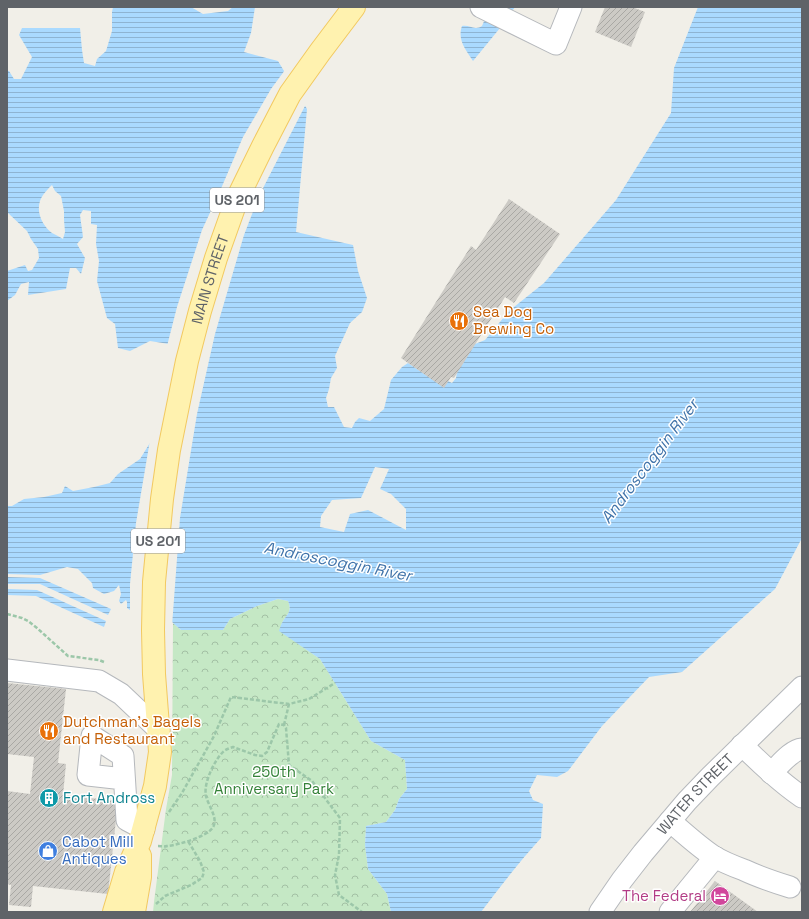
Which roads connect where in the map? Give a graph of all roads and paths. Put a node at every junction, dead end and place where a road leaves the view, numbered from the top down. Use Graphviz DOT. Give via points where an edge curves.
graph roads {
  1 [pos="481,7"];
  2 [pos="571,7"];
  3 [pos="351,10"];
  4 [pos="7,614"];
  5 [pos="108,664"];
  6 [pos="7,670"];
  7 [pos="335,683"];
  8 [pos="802,687"];
  9 [pos="289,704"];
  10 [pos="284,725"];
  11 [pos="159,730"];
  12 [pos="742,745"];
  13 [pos="802,749"];
  14 [pos="771,773"];
  15 [pos="124,778"];
  16 [pos="802,797"];
  17 [pos="166,816"];
  18 [pos="670,821"];
  19 [pos="146,839"];
  20 [pos="188,841"];
  21 [pos="715,856"];
  22 [pos="790,887"];
  23 [pos="156,904"];
  24 [pos="603,911"];
  25 [pos="114,912"];
  26 [pos="134,912"];
  27 [pos="362,912"];
  28 [pos="670,912"];
  1 -- 2 [label="street" via="556,44"];
  3 -- 11 [label="main road, MAIN STREET / US 201" via="290,94 263,146 237,199 200,311 168,450 161,506 154,582 153,630"];
  4 -- 5 [label="path" via="32,624 68,656 100,660"];
  6 -- 11 [label="street" via="99,680 121,694"];
  7 -- 9 [label="path" via="309,699"];
  8 -- 12 [label="street, WATER STREET"];
  9 -- 10 [label="path"];
  9 -- 17 [label="path" via="230,697 214,736"];
  10 -- 20 [label="path" via="279,724 267,752 262,756 255,756 233,747 225,750 217,760 207,782 206,794 214,818 214,827 208,833"];
  10 -- 27 [label="path" via="289,765 312,781 340,818 339,855 335,875 339,895"];
  11 -- 19 [label="main road, US 201" via="160,752"];
  12 -- 14 [label="street"];
  12 -- 18 [label="street, WATER STREET"];
  13 -- 14 [label="street" via="790,755"];
  14 -- 16 [label="street"];
  15 -- 19 [label="street" via="127,820"];
  18 -- 21 [label="street"];
  18 -- 24 [label="street, WATER STREET" via="622,880"];
  19 -- 20 [label="path" via="167,846"];
  19 -- 25 [label="main road, US 201" via="126,872"];
  19 -- 26 [label="main road"];
  20 -- 23 [label="path" via="200,861 204,872 202,878 164,896"];
  21 -- 22 [label="street" via="727,864"];
  21 -- 28 [label="street"];
}
